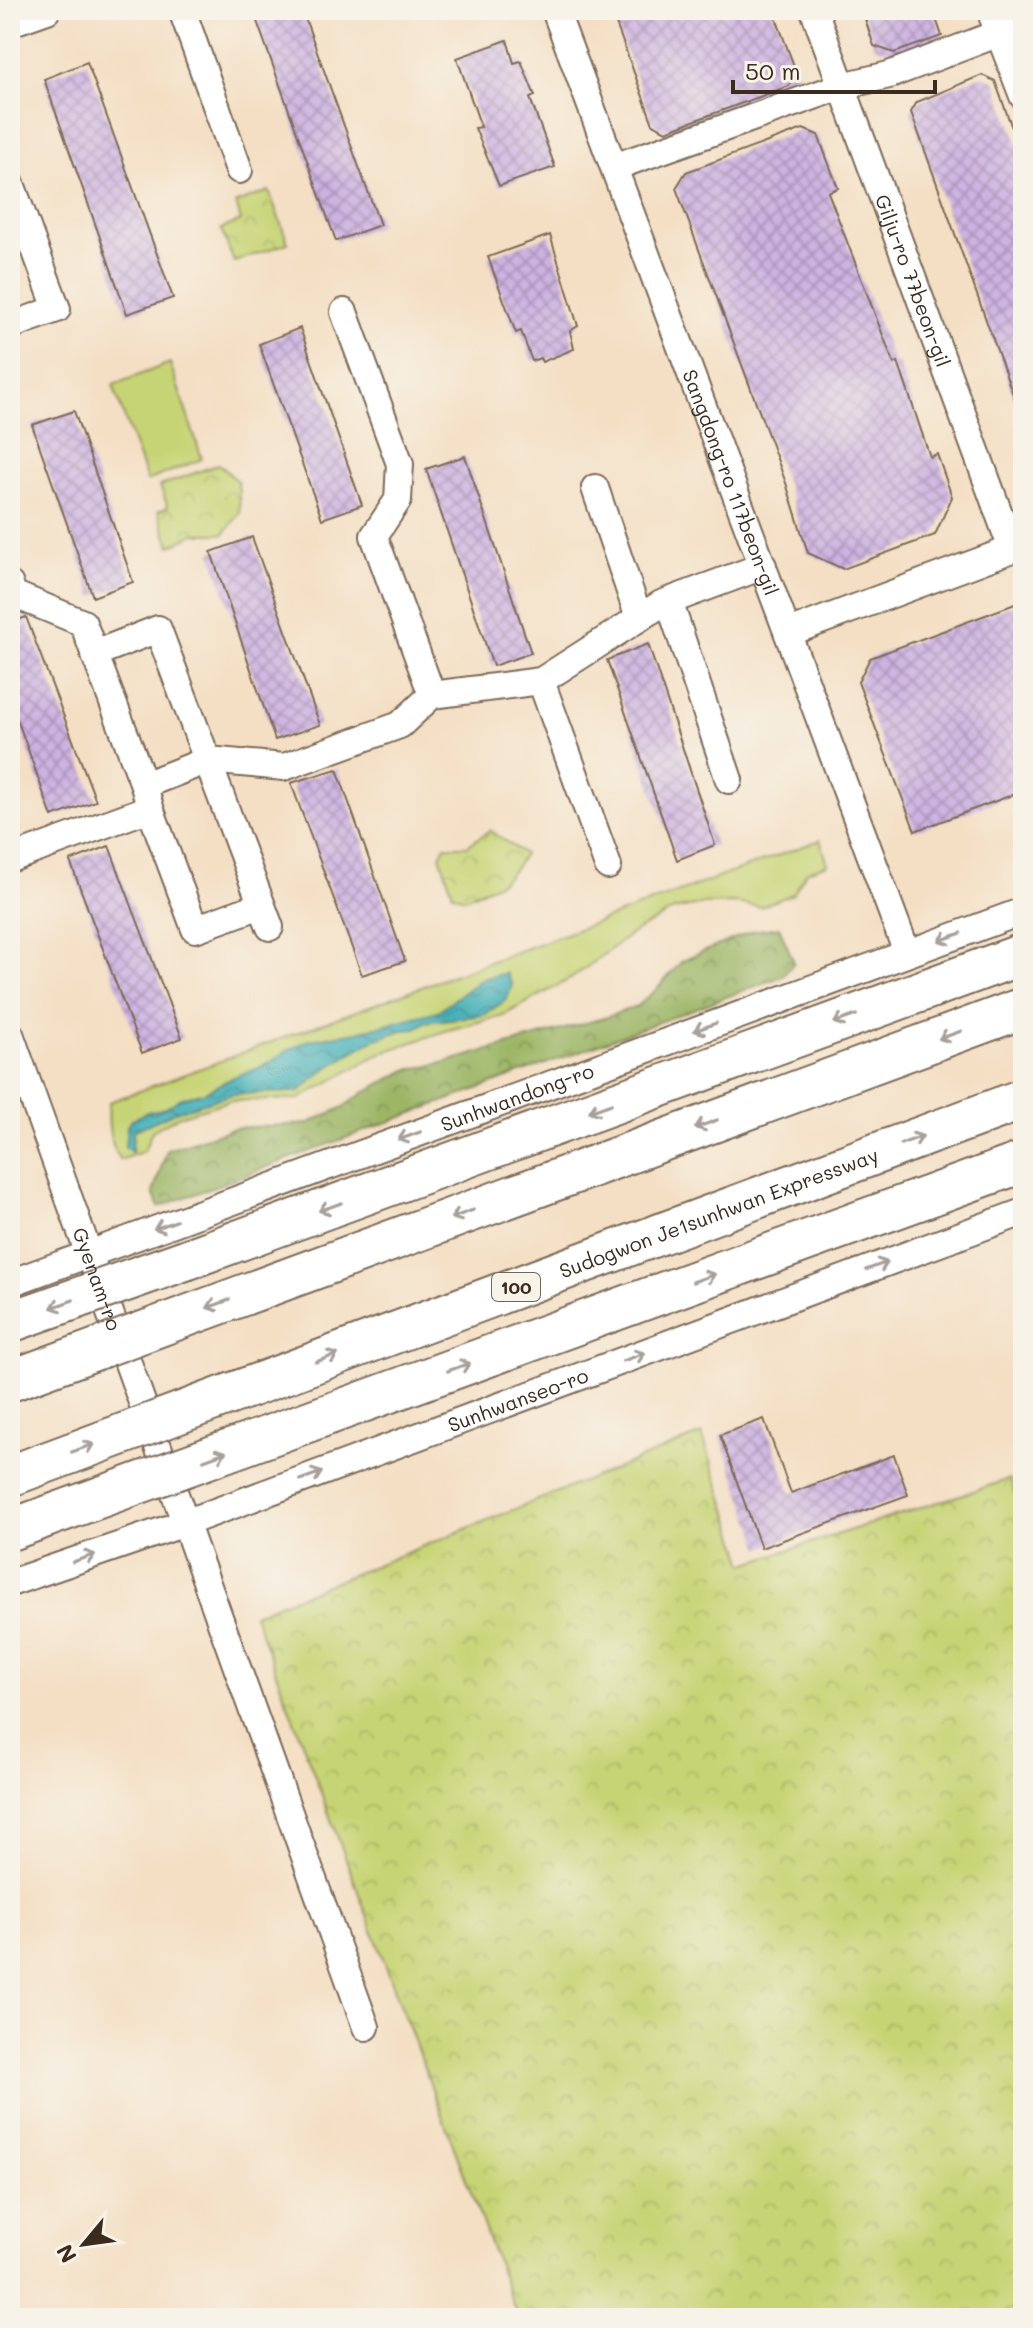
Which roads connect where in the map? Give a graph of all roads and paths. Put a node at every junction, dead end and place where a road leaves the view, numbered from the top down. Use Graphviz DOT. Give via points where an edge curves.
graph roads {
  1 [pos="47,10"];
  2 [pos="182,10"];
  3 [pos="555,10"];
  4 [pos="814,10"];
  5 [pos="10,23"];
  6 [pos="1004,23"];
  7 [pos="842,86"];
  8 [pos="1023,96"];
  9 [pos="614,167"];
  10 [pos="239,170"];
  11 [pos="11,187"];
  12 [pos="344,312"];
  13 [pos="10,326"];
  14 [pos="595,488"];
  15 [pos="1017,547"];
  16 [pos="763,566"];
  17 [pos="10,585"];
  18 [pos="669,601"];
  19 [pos="639,618"];
  20 [pos="788,633"];
  21 [pos="94,654"];
  22 [pos="541,681"];
  23 [pos="432,695"];
  24 [pos="208,760"];
  25 [pos="729,780"];
  26 [pos="147,797"];
  27 [pos="10,859"];
  28 [pos="608,866"];
  29 [pos="1023,911"];
  30 [pos="907,953"];
  31 [pos="1023,954"];
  32 [pos="1023,1008"];
  33 [pos="10,1034"];
  34 [pos="1023,1099"];
  35 [pos="1023,1162"];
  36 [pos="1023,1212"];
  37 [pos="89,1253"];
  38 [pos="10,1283"];
  39 [pos="10,1322"];
  40 [pos="10,1381"];
  41 [pos="10,1476"];
  42 [pos="185,1523"];
  43 [pos="10,1530"];
  44 [pos="10,1583"];
  45 [pos="366,2027"];
  1 -- 5 [label="street"];
  2 -- 10 [label="street"];
  3 -- 9 [label="street, Sangdong-ro 117beon-gil"];
  4 -- 7 [label="street, Gilju-ro 77beon-gil"];
  6 -- 7 [label="street" via="889,75"];
  6 -- 8 [label="street"];
  7 -- 9 [label="street"];
  7 -- 15 [label="street, Gilju-ro 77beon-gil"];
  9 -- 16 [label="street, Sangdong-ro 117beon-gil"];
  11 -- 13 [label="street" via="57,309"];
  12 -- 23 [label="street" via="400,464 398,500 374,536"];
  14 -- 19 [label="street"];
  15 -- 20 [label="street, Gilju-ro 77beon-gil"];
  16 -- 18 [label="street"];
  16 -- 20 [label="street, Sangdong-ro 117beon-gil"];
  17 -- 21 [label="street" via="13,594 83,623"];
  18 -- 19 [label="street"];
  18 -- 25 [label="street"];
  19 -- 22 [label="street"];
  20 -- 30 [label="street, Sangdong-ro 117beon-gil"];
  21 -- 24 [label="street" via="158,629"];
  21 -- 26 [label="street"];
  22 -- 23 [label="street"];
  22 -- 28 [label="street"];
  23 -- 24 [label="street" via="400,725 284,767"];
  24 -- 26 [label="street"];
  24 -- 26 [label="street" via="266,916 195,929"];
  26 -- 27 [label="street"];
  29 -- 30 [label="street, Sunhwandong-ro, one-way"];
  30 -- 37 [label="street, Sunhwandong-ro, one-way"];
  31 -- 39 [label="highway, one-way, bridge"];
  32 -- 40 [label="highway, one-way, bridge"];
  33 -- 37 [label="street, Gyenam-ro"];
  41 -- 34 [label="highway, Sudogwon Je1sunhwan Expressway / 100, one-way, bridge"];
  43 -- 35 [label="highway, one-way, bridge"];
  42 -- 36 [label="street, Sunhwanseo-ro, one-way"];
  37 -- 38 [label="street, Sunhwandong-ro"];
  37 -- 42 [label="street, Gyenam-ro"];
  44 -- 42 [label="street, Sunhwanseo-ro, one-way"];
  42 -- 45 [label="street, Gyenam-ro"];
}
